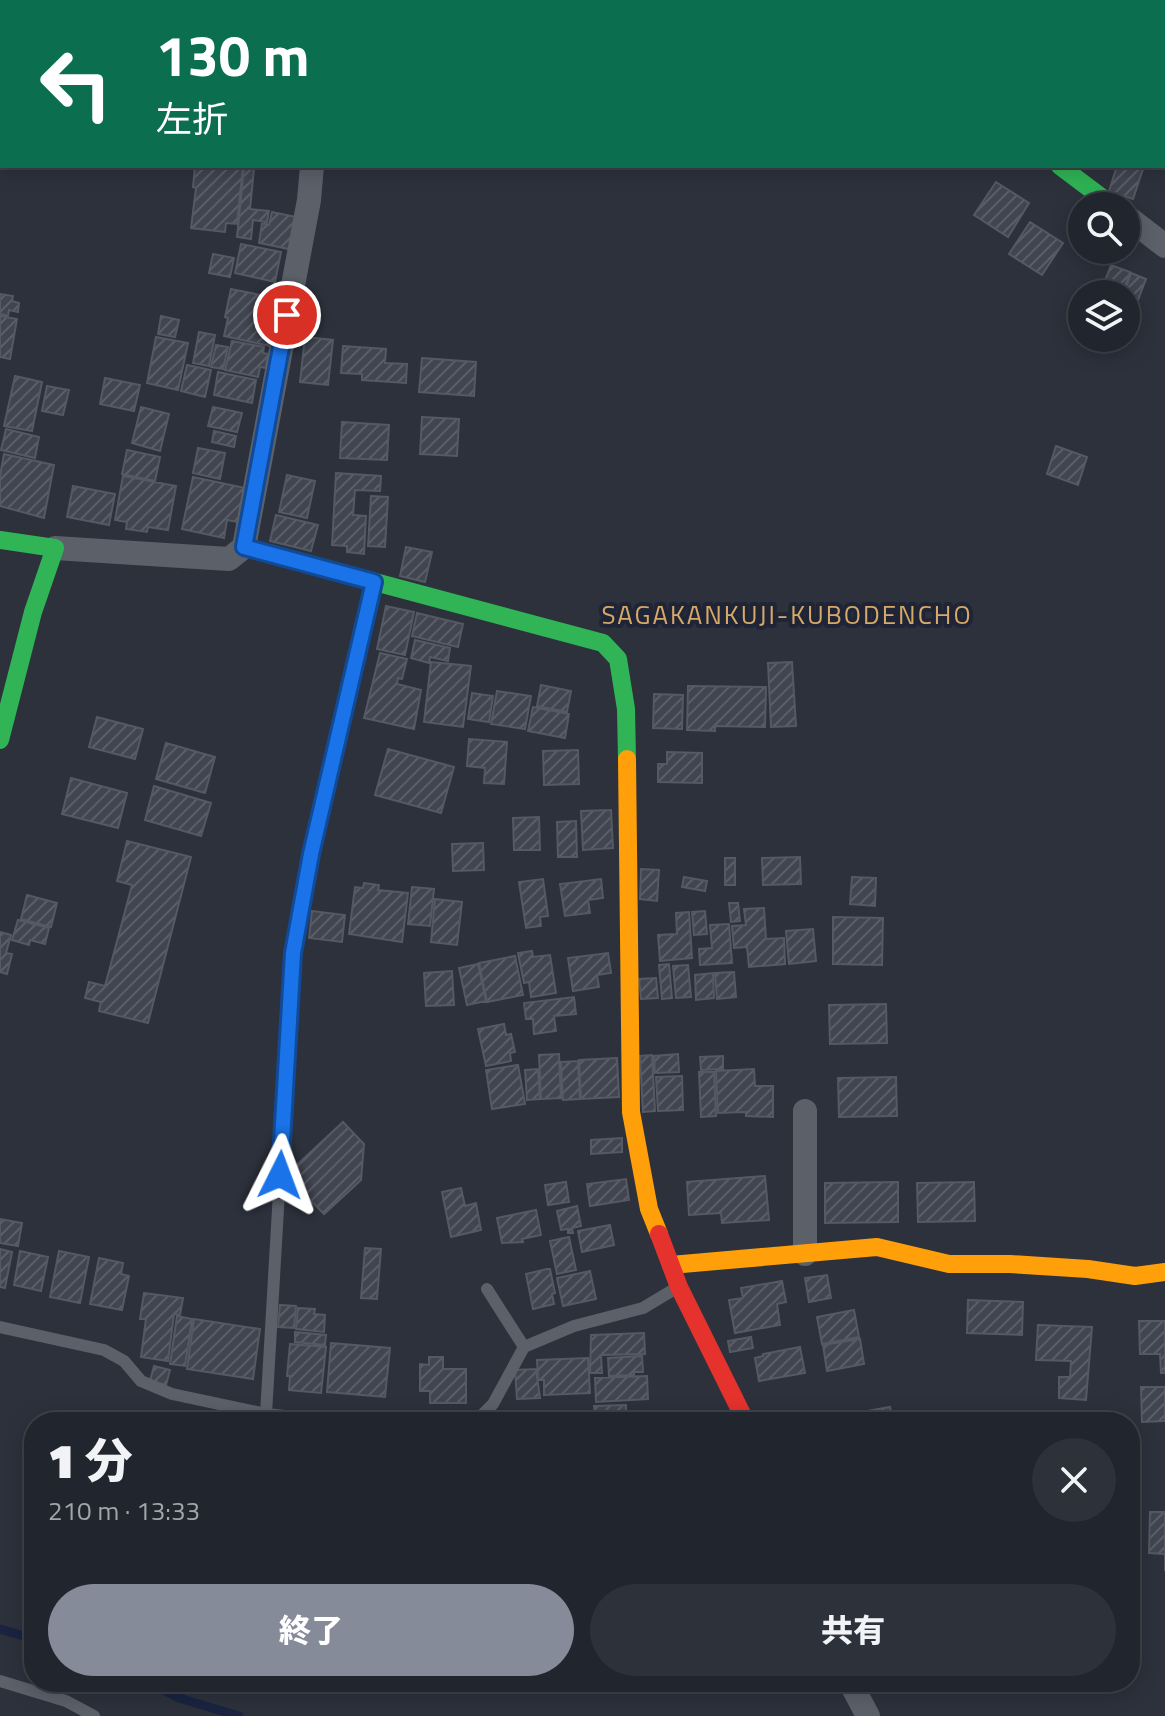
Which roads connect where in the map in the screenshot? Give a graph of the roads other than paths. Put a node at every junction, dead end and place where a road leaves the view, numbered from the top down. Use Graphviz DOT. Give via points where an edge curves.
graph roads {
  1 [pos="312,168"];
  2 [pos="1063,168"];
  3 [pos="1094,192"];
  4 [pos="1140,227"];
  5 [pos="1165,246"];
  6 [pos="0,540"];
  7 [pos="244,547"];
  8 [pos="55,548"];
  9 [pos="374,582"];
  10 [pos="0,740"];
  11 [pos="805,1111"];
  12 [pos="805,1254"];
  13 [pos="671,1265"];
  14 [pos="1165,1272"];
  15 [pos="679,1287"];
  16 [pos="487,1289"];
  17 [pos="0,1327"];
  18 [pos="524,1347"];
  19 [pos="257,1412"];
  20 [pos="266,1412"];
  21 [pos="485,1412"];
  22 [pos="741,1412"];
  23 [pos="0,1681"];
  24 [pos="24,1688"];
  25 [pos="36,1692"];
  26 [pos="855,1692"];
  27 [pos="94,1716"];
  28 [pos="868,1716"];
  1 -- 7 [label="street"];
  2 -- 3 [label="street"];
  4 -- 5 [label="street"];
  6 -- 8 [label="street"];
  7 -- 8 [label="street" via="229,559"];
  7 -- 9 [label="street"];
  8 -- 10 [label="street"];
  9 -- 13 [label="street" via="603,643 618,659 628,773 631,1112 649,1209"];
  9 -- 20 [label="lane" via="293,953"];
  11 -- 12 [label="street"];
  12 -- 13 [label="street"];
  12 -- 14 [label="street" via="877,1247 949,1264 1135,1276"];
  13 -- 15 [label="street"];
  15 -- 18 [label="lane" via="643,1308 574,1326"];
  15 -- 22 [label="street"];
  16 -- 18 [label="lane"];
  17 -- 19 [label="lane" via="104,1350 124,1361 141,1381 172,1394"];
  18 -- 21 [label="lane"];
  23 -- 24 [label="lane"];
  25 -- 27 [label="lane"];
  26 -- 28 [label="street"];
}
